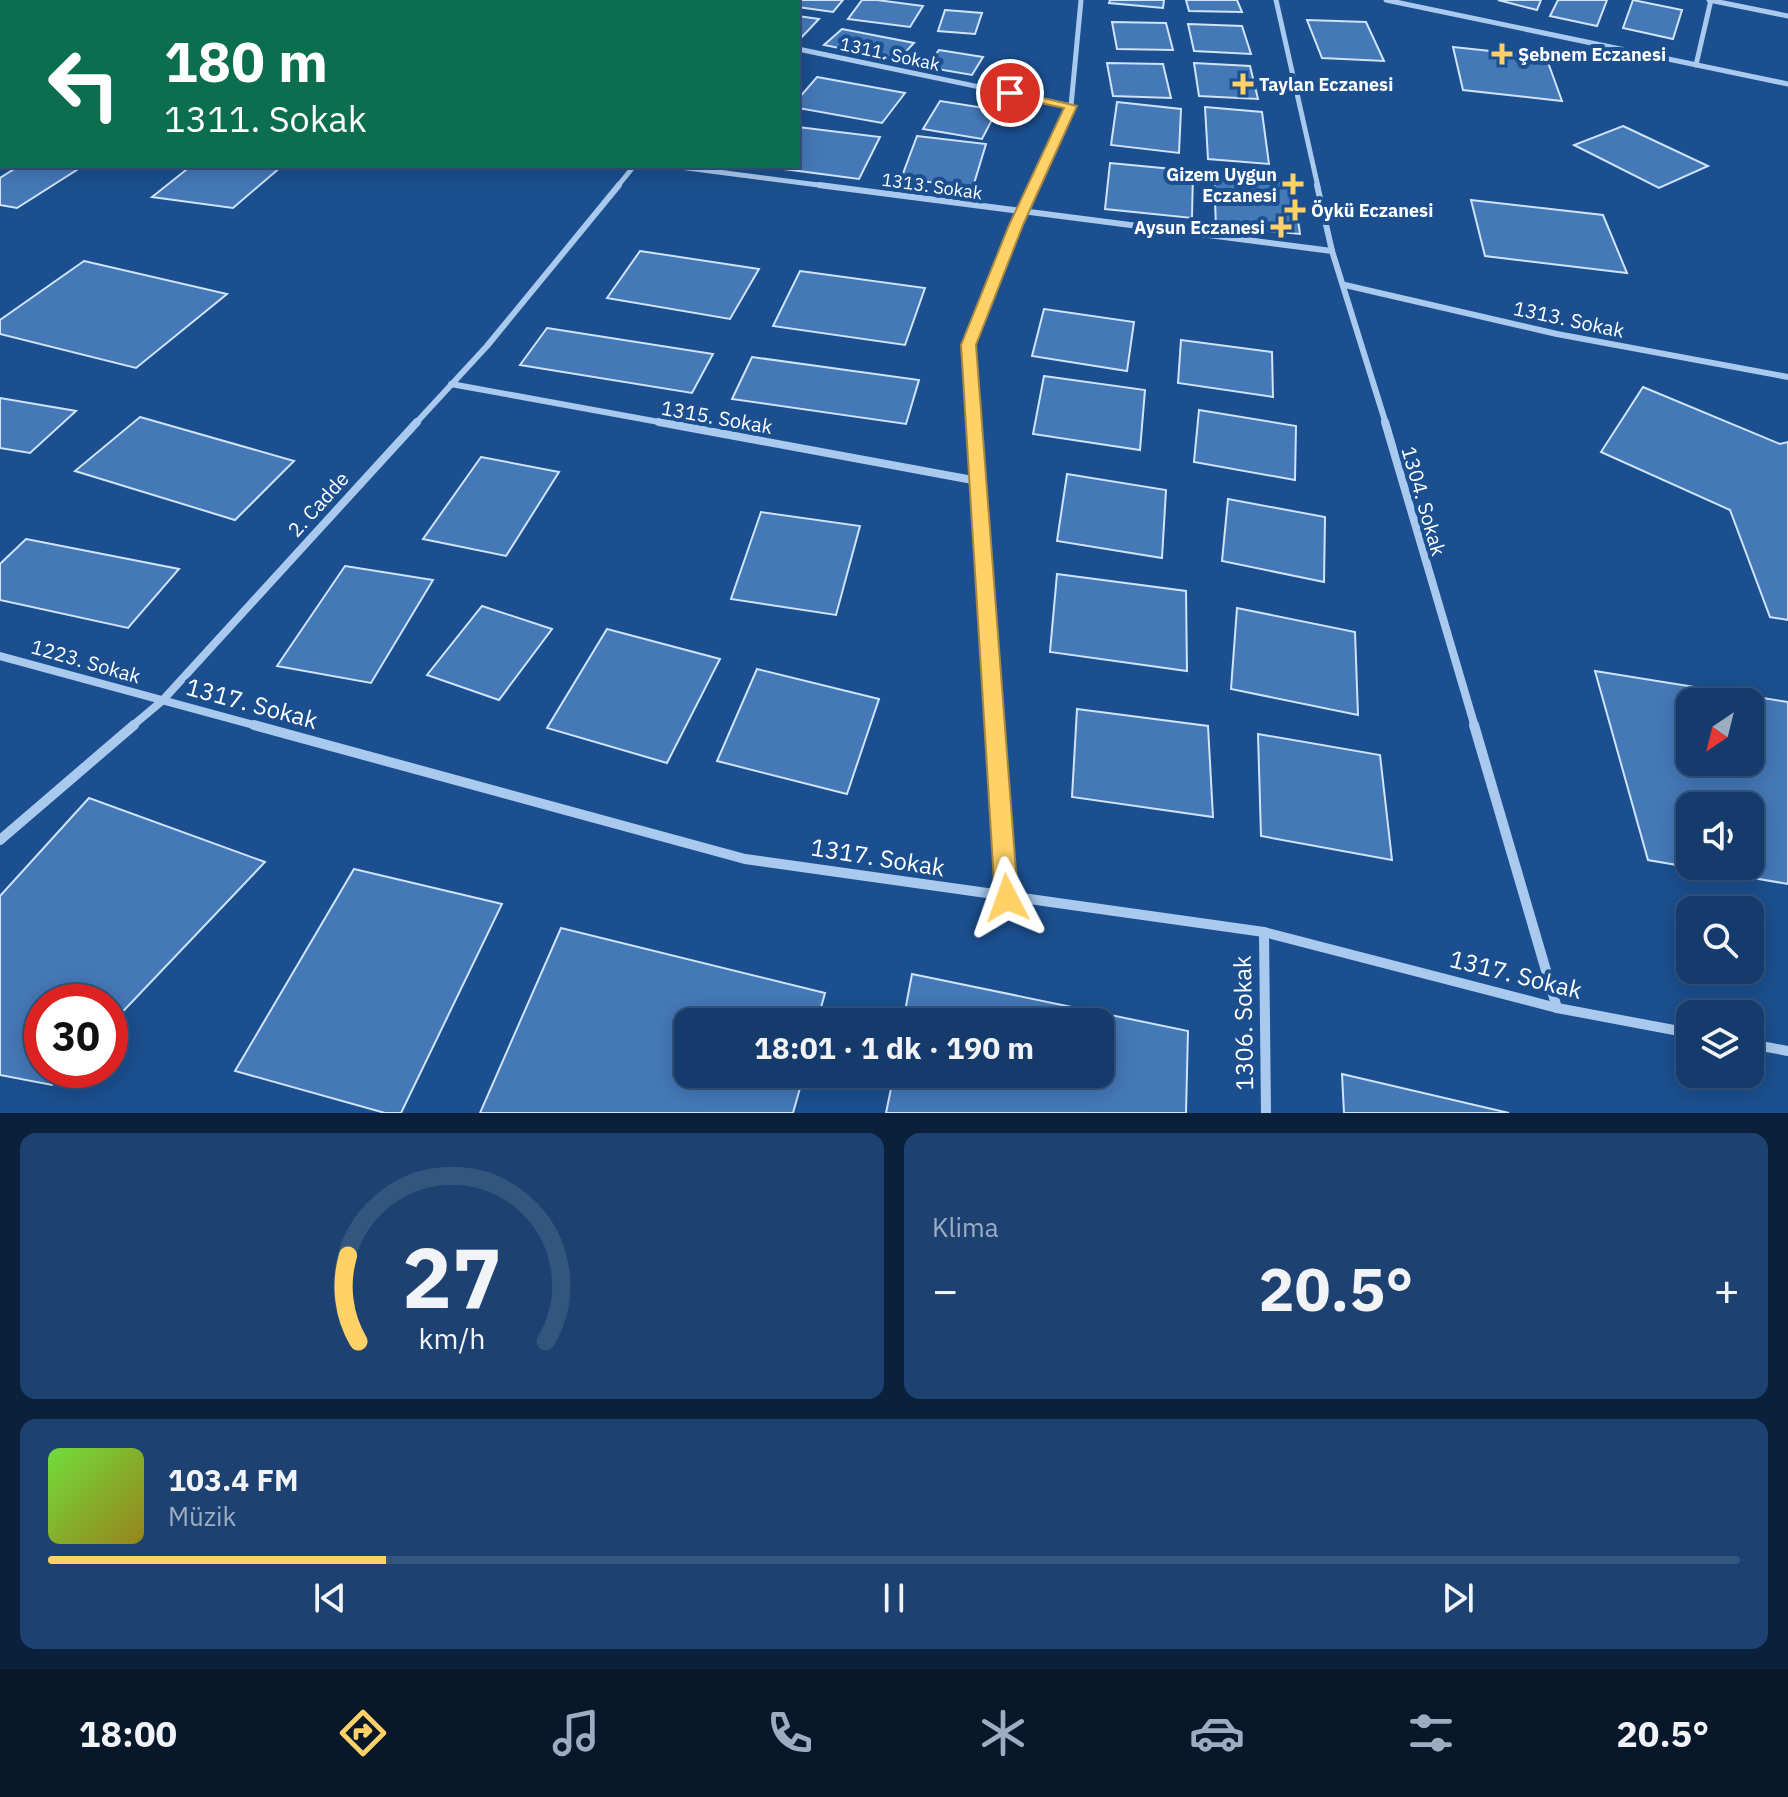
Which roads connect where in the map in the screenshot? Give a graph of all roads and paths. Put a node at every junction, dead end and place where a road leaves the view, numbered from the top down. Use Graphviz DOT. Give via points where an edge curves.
graph roads {
  1 [pos="1081,0"];
  2 [pos="1276,0"];
  3 [pos="1386,0"];
  4 [pos="1710,0"];
  5 [pos="1788,16"];
  6 [pos="800,49"];
  7 [pos="1696,65"];
  8 [pos="1788,84"];
  9 [pos="1071,106"];
  10 [pos="632,168"];
  11 [pos="687,168"];
  12 [pos="1022,212"];
  13 [pos="1332,251"];
  14 [pos="1345,285"];
  15 [pos="1788,377"];
  16 [pos="451,384"];
  17 [pos="978,481"];
  18 [pos="0,656"];
  19 [pos="162,701"];
  20 [pos="0,840"];
  21 [pos="1007,898"];
  22 [pos="1264,932"];
  23 [pos="1557,1008"];
  24 [pos="1676,1030"];
  25 [pos="1764,1047"];
  26 [pos="1788,1051"];
  27 [pos="1266,1113"];
  1 -- 9 [label="street"];
  2 -- 13 [label="street, 1304. Sokak"];
  3 -- 7 [label="street"];
  4 -- 5 [label="street"];
  4 -- 7 [label="street"];
  6 -- 9 [label="street, 1311. Sokak"];
  7 -- 8 [label="street"];
  9 -- 12 [label="street"];
  10 -- 16 [label="street, 2. Cadde"];
  11 -- 12 [label="street, 1313. Sokak"];
  12 -- 13 [label="street, 1313. Sokak"];
  12 -- 17 [label="street" via="968,345"];
  13 -- 14 [label="street, 1304. Sokak"];
  14 -- 15 [label="street, 1313. Sokak" via="1557,334"];
  14 -- 23 [label="street, 1304. Sokak"];
  16 -- 17 [label="street, 1315. Sokak"];
  16 -- 19 [label="street, 2. Cadde"];
  17 -- 21 [label="street"];
  18 -- 19 [label="street, 1223. Sokak"];
  19 -- 20 [label="street, 2. Cadde"];
  19 -- 21 [label="street, 1317. Sokak" via="745,859"];
  21 -- 22 [label="street, 1317. Sokak"];
  22 -- 23 [label="street, 1317. Sokak"];
  22 -- 27 [label="street, 1306. Sokak"];
  23 -- 24 [label="street, 1317. Sokak"];
  25 -- 26 [label="street"];
}
